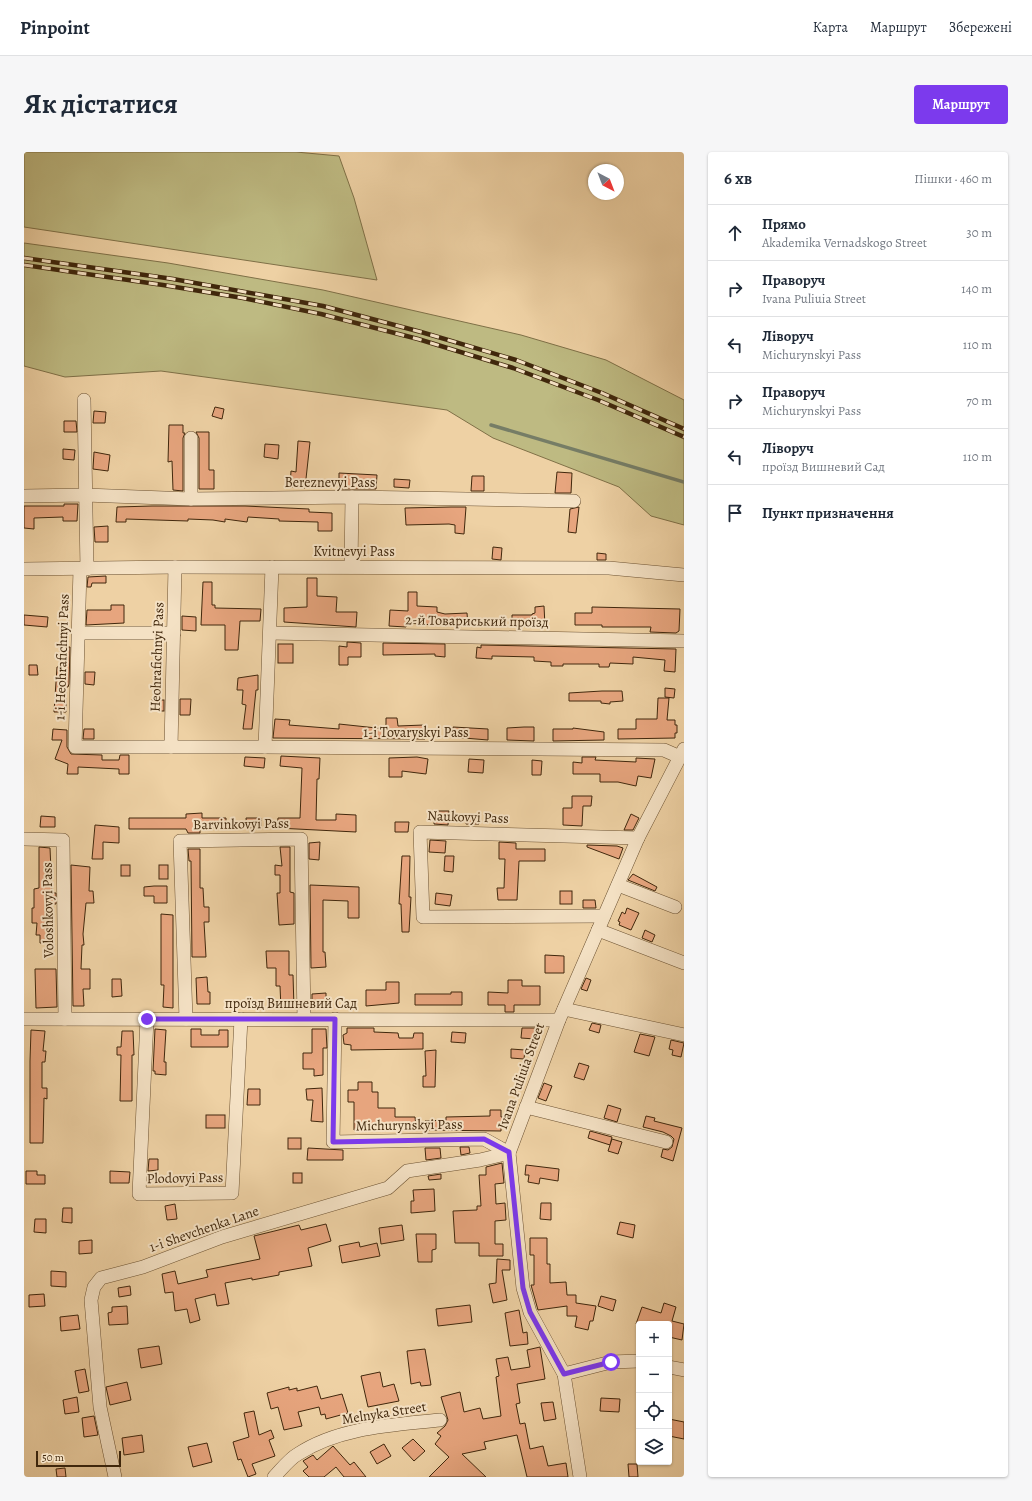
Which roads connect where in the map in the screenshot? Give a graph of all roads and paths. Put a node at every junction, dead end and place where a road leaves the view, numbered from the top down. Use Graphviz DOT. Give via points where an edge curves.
graph roads {
  1 [pos="84,400"];
  2 [pos="191,438"];
  3 [pos="85,495"];
  4 [pos="24,496"];
  5 [pos="352,497"];
  6 [pos="191,499"];
  7 [pos="574,501"];
  8 [pos="175,567"];
  9 [pos="272,567"];
  10 [pos="351,567"];
  11 [pos="24,569"];
  12 [pos="84,569"];
  13 [pos="684,575"];
  14 [pos="79,633"];
  15 [pos="174,633"];
  16 [pos="270,633"];
  17 [pos="684,641"];
  18 [pos="265,747"];
  19 [pos="171,748"];
  20 [pos="682,753"];
  21 [pos="638,838"];
  22 [pos="24,839"];
  23 [pos="618,885"];
  24 [pos="675,907"];
  25 [pos="604,916"];
  26 [pos="598,930"];
  27 [pos="684,963"];
  28 [pos="562,1014"];
  29 [pos="24,1019"];
  30 [pos="65,1019"];
  31 [pos="147,1019"];
  32 [pos="186,1019"];
  33 [pos="240,1019"];
  34 [pos="304,1019"];
  35 [pos="335,1019"];
  36 [pos="684,1036"];
  37 [pos="526,1107"];
  38 [pos="666,1142"];
  39 [pos="509,1152"];
  40 [pos="636,1361"];
  41 [pos="672,1368"];
  42 [pos="684,1370"];
  43 [pos="564,1374"];
  44 [pos="440,1420"];
  45 [pos="115,1477"];
  46 [pos="274,1477"];
  47 [pos="580,1477"];
  1 -- 3 [label="street"];
  2 -- 6 [label="street"];
  3 -- 4 [label="street, Bereznevyi Pass"];
  3 -- 6 [label="street, Bereznevyi Pass"];
  3 -- 12 [label="street"];
  5 -- 6 [label="street, Bereznevyi Pass"];
  5 -- 7 [label="street, Bereznevyi Pass"];
  5 -- 10 [label="street"];
  8 -- 9 [label="street, Kvitnevyi Pass"];
  8 -- 12 [label="street, Kvitnevyi Pass"];
  8 -- 15 [label="street, Heohrafichnyi Pass"];
  9 -- 10 [label="street, Kvitnevyi Pass"];
  9 -- 16 [label="street"];
  10 -- 13 [label="street, Kvitnevyi Pass" via="609,568"];
  11 -- 12 [label="street, Kvitnevyi Pass"];
  12 -- 14 [label="street, 1-i Heohrafichnyi Pass"];
  14 -- 15 [label="street"];
  14 -- 19 [label="street, 1-i Heohrafichnyi Pass" via="75,747"];
  15 -- 19 [label="street, Heohrafichnyi Pass"];
  16 -- 17 [label="street, 2-й Товариський проїзд"];
  16 -- 18 [label="street"];
  18 -- 19 [label="street"];
  18 -- 20 [label="street, 1-i Tovaryskyi Pass" via="664,750"];
  20 -- 21 [label="street, Ivana Puliuia Street"];
  21 -- 23 [label="street, Ivana Puliuia Street"];
  21 -- 25 [label="street, Naukovyi Pass" via="420,832 423,917"];
  22 -- 30 [label="street, Voloshkovyi Pass" via="63,840"];
  23 -- 24 [label="street"];
  23 -- 25 [label="street, Ivana Puliuia Street"];
  25 -- 26 [label="street, Ivana Puliuia Street"];
  26 -- 27 [label="street"];
  26 -- 28 [label="street, Ivana Puliuia Street"];
  28 -- 35 [label="street, проїзд Вишневий Сад"];
  28 -- 36 [label="street, проїзд Вишневий Сад"];
  28 -- 37 [label="street, Ivana Puliuia Street"];
  29 -- 30 [label="street, проїзд Вишневий Сад"];
  30 -- 31 [label="street, проїзд Вишневий Сад"];
  31 -- 32 [label="street, проїзд Вишневий Сад"];
  31 -- 33 [label="street, Plodovyi Pass" via="139,1194 232,1193"];
  32 -- 33 [label="street, проїзд Вишневий Сад"];
  32 -- 34 [label="street, Barvinkovyi Pass" via="180,841 301,839"];
  33 -- 34 [label="street, проїзд Вишневий Сад"];
  34 -- 35 [label="street, проїзд Вишневий Сад"];
  35 -- 39 [label="street, Michurynskyi Pass" via="333,1142 484,1139"];
  37 -- 38 [label="street"];
  37 -- 39 [label="street, Ivana Puliuia Street"];
  39 -- 43 [label="street, Ivana Puliuia Street" via="523,1288 530,1312"];
  39 -- 45 [label="street, 1-i Shevchenka Lane" via="480,1160 407,1170 388,1188 222,1237 143,1267 101,1278 94,1287 90,1300 100,1407"];
  40 -- 43 [label="street" via="611,1362"];
  41 -- 42 [label="street"];
  43 -- 47 [label="street, Ivana Puliuia Street"];
  44 -- 46 [label="street, Melnyka Street" via="373,1428 329,1438 298,1454"];
}
